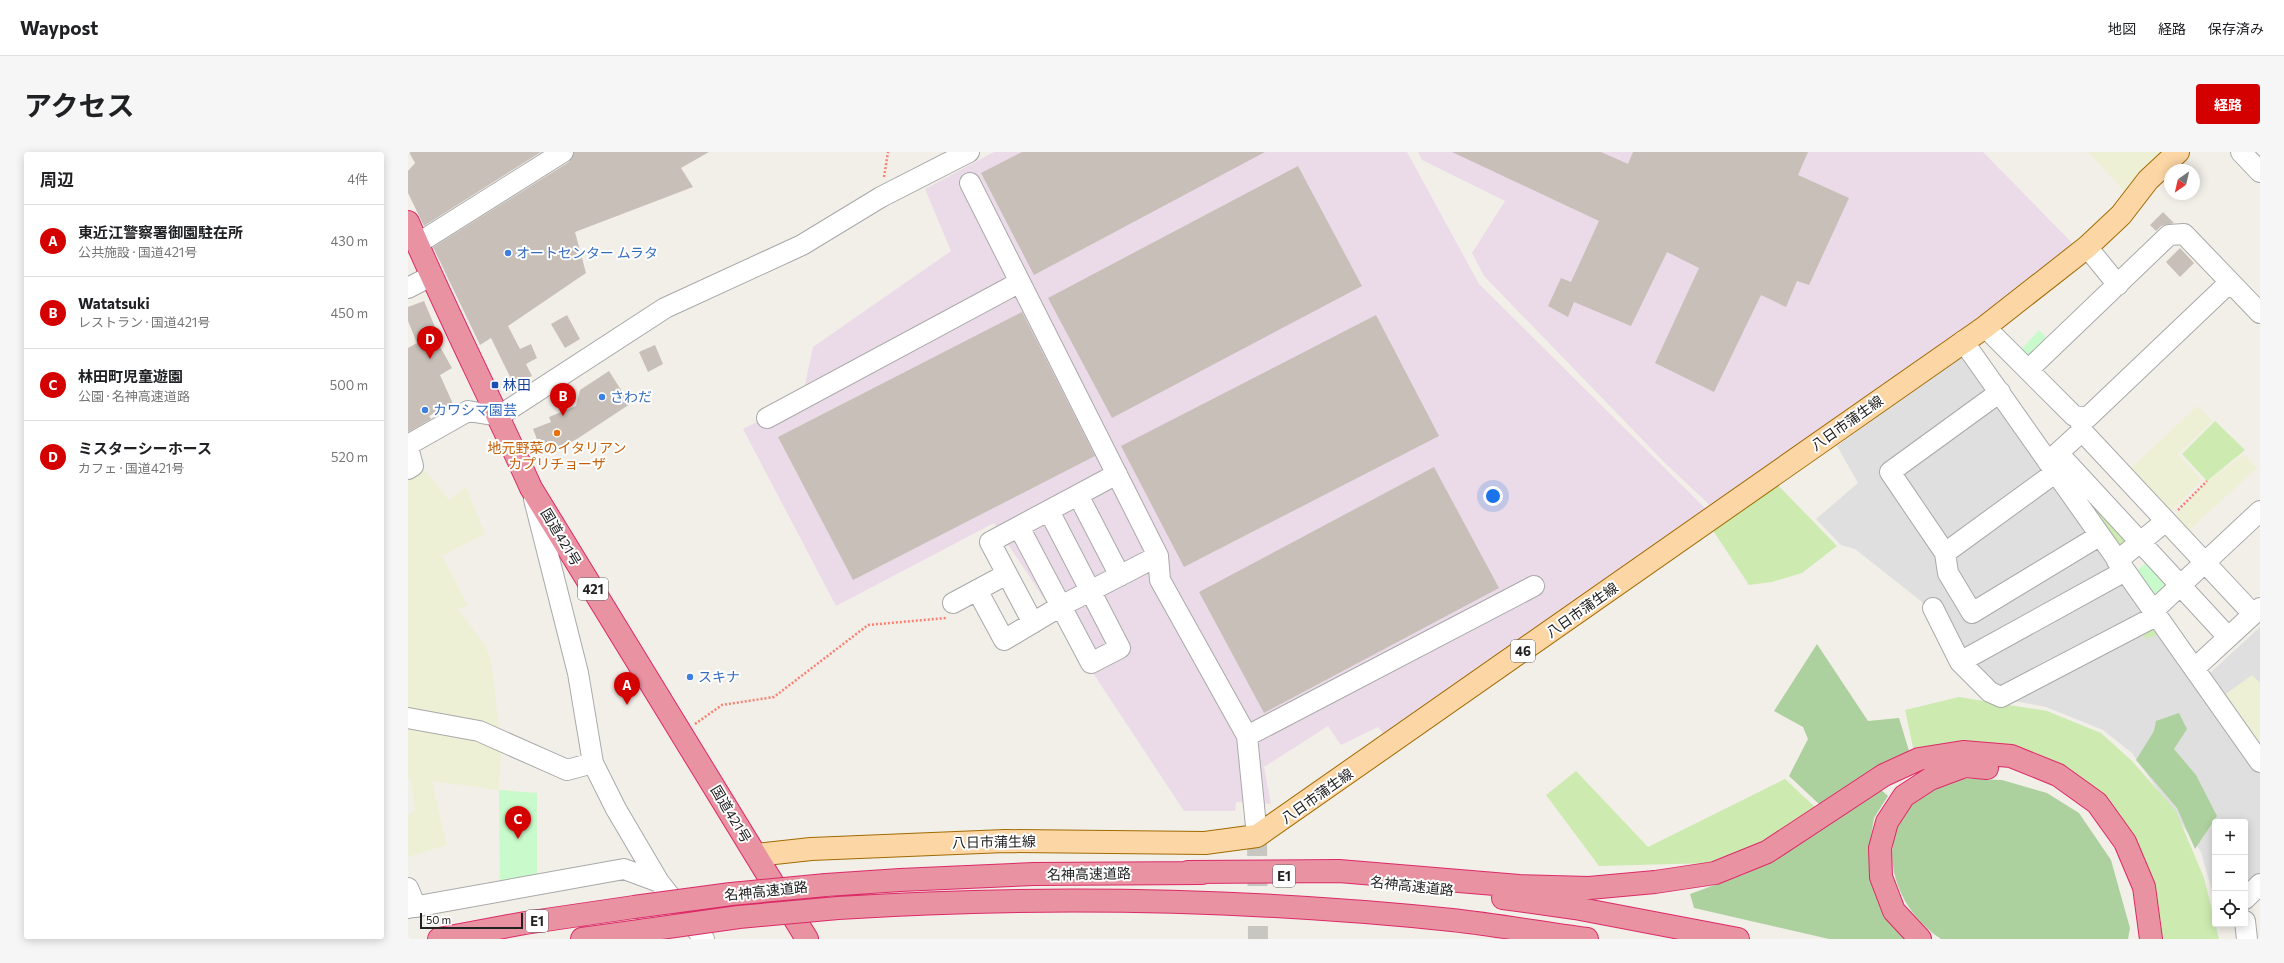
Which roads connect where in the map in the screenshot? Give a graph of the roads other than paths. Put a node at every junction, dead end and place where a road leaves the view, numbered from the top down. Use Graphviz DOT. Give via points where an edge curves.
graph roads {
  1 [pos="563,152"];
  2 [pos="969,152"];
  3 [pos="2178,152"];
  4 [pos="2241,152"];
  5 [pos="2260,172"];
  6 [pos="970,183"];
  7 [pos="408,222"];
  8 [pos="417,244"];
  9 [pos="2087,247"];
  10 [pos="431,276"];
  11 [pos="1020,282"];
  12 [pos="2230,282"];
  13 [pos="2118,285"];
  14 [pos="408,288"];
  15 [pos="2260,313"];
  16 [pos="1985,326"];
  17 [pos="1963,341"];
  18 [pos="2028,370"];
  19 [pos="2000,392"];
  20 [pos="499,416"];
  21 [pos="767,418"];
  22 [pos="2081,424"];
  23 [pos="408,446"];
  24 [pos="2054,463"];
  25 [pos="408,469"];
  26 [pos="1116,474"];
  27 [pos="2123,476"];
  28 [pos="531,488"];
  29 [pos="1078,495"];
  30 [pos="2100,498"];
  31 [pos="2260,510"];
  32 [pos="1048,511"];
  33 [pos="2084,513"];
  34 [pos="2166,521"];
  35 [pos="1019,527"];
  36 [pos="2099,536"];
  37 [pos="2140,542"];
  38 [pos="1945,553"];
  39 [pos="1158,556"];
  40 [pos="2205,563"];
  41 [pos="2121,566"];
  42 [pos="1007,574"];
  43 [pos="1120,576"];
  44 [pos="1534,586"];
  45 [pos="2180,586"];
  46 [pos="977,590"];
  47 [pos="1090,591"];
  48 [pos="1062,606"];
  49 [pos="1933,608"];
  50 [pos="950,610"];
  51 [pos="2256,611"];
  52 [pos="2154,613"];
  53 [pos="1033,623"];
  54 [pos="2228,637"];
  55 [pos="1960,662"];
  56 [pos="2195,668"];
  57 [pos="408,718"];
  58 [pos="1247,736"];
  59 [pos="2260,762"];
  60 [pos="593,763"];
  61 [pos="1257,836"];
  62 [pos="756,855"];
  63 [pos="1188,872"];
  64 [pos="660,882"];
  65 [pos="2260,884"];
  66 [pos="408,888"];
  67 [pos="2248,896"];
  68 [pos="412,907"];
  69 [pos="2246,927"];
  70 [pos="439,939"];
  71 [pos="582,939"];
  72 [pos="704,939"];
  73 [pos="807,939"];
  74 [pos="1587,939"];
  75 [pos="1738,939"];
  76 [pos="1920,939"];
  77 [pos="2139,939"];
  78 [pos="2151,939"];
  79 [pos="2248,939"];
  1 -- 8 [label="street"];
  2 -- 20 [label="street" via="881,197 802,245 665,308"];
  3 -- 9 [label="main road, 八日市蒲生線 / 46" via="2148,180 2121,215"];
  4 -- 5 [label="street"];
  6 -- 11 [label="street"];
  7 -- 8 [label="highway, 国道421号 / 421"];
  8 -- 10 [label="highway, 国道421号 / 421"];
  9 -- 13 [label="street"];
  9 -- 16 [label="main road, 八日市蒲生線 / 46"];
  10 -- 14 [label="street"];
  10 -- 20 [label="highway, 国道421号 / 421"];
  11 -- 21 [label="street"];
  11 -- 26 [label="street"];
  12 -- 13 [label="street" via="2184,234 2169,235"];
  12 -- 15 [label="street"];
  12 -- 22 [label="street"];
  13 -- 18 [label="street"];
  16 -- 17 [label="main road, 八日市蒲生線 / 46"];
  16 -- 18 [label="street"];
  17 -- 19 [label="street"];
  17 -- 61 [label="main road, 八日市蒲生線 / 46"];
  18 -- 22 [label="street"];
  19 -- 24 [label="street"];
  19 -- 38 [label="street" via="1890,472"];
  20 -- 23 [label="street" via="468,412"];
  20 -- 28 [label="highway, 国道421号 / 421"];
  22 -- 24 [label="street"];
  22 -- 27 [label="street"];
  23 -- 25 [label="street" via="413,466"];
  24 -- 30 [label="street"];
  24 -- 33 [label="street"];
  24 -- 38 [label="street"];
  26 -- 29 [label="street"];
  26 -- 39 [label="street"];
  27 -- 30 [label="street"];
  27 -- 34 [label="street"];
  28 -- 60 [label="street" via="578,673"];
  28 -- 62 [label="highway, 国道421号 / 421"];
  29 -- 32 [label="street"];
  29 -- 43 [label="street"];
  30 -- 33 [label="street"];
  30 -- 37 [label="street"];
  31 -- 40 [label="street"];
  32 -- 35 [label="street"];
  32 -- 47 [label="street"];
  33 -- 36 [label="street"];
  34 -- 37 [label="street"];
  34 -- 40 [label="street"];
  35 -- 42 [label="street" via="990,542"];
  35 -- 48 [label="street"];
  36 -- 38 [label="street" via="1972,613 1948,573"];
  36 -- 41 [label="street"];
  37 -- 41 [label="street"];
  37 -- 45 [label="street"];
  39 -- 43 [label="street"];
  39 -- 58 [label="street" via="1160,580"];
  40 -- 45 [label="street"];
  40 -- 51 [label="street"];
  41 -- 52 [label="street"];
  41 -- 55 [label="street"];
  42 -- 46 [label="street"];
  42 -- 53 [label="street"];
  43 -- 47 [label="street"];
  44 -- 58 [label="street"];
  45 -- 52 [label="street"];
  45 -- 54 [label="street"];
  46 -- 50 [label="street"];
  46 -- 53 [label="street" via="1004,640"];
  47 -- 48 [label="street"];
  47 -- 48 [label="street" via="1120,648 1091,663"];
  48 -- 53 [label="street"];
  49 -- 55 [label="street"];
  51 -- 54 [label="street"];
  52 -- 55 [label="street" via="2001,697 1990,692"];
  52 -- 56 [label="street"];
  54 -- 56 [label="street"];
  56 -- 59 [label="street"];
  57 -- 60 [label="street" via="479,731 567,770"];
  58 -- 61 [label="street"];
  60 -- 64 [label="street" via="616,809"];
  61 -- 62 [label="main road, 八日市蒲生線 / 46" via="1205,843 1005,841 811,849"];
  62 -- 73 [label="highway, 国道421号 / 421"];
  63 -- 70 [label="highway, 名神高速道路 / E1, bridge" via="1034,874 826,885 731,894 525,923"];
  63 -- 75 [label="highway, 名神高速道路 / E1" via="1339,879 1457,891 1575,908"];
  63 -- 78 [label="highway" via="1339,871 1519,886 1589,888 1715,873 1767,852 1884,775 1920,759 1962,752 2011,756 2058,775 2097,804 2126,842 2141,880"];
  64 -- 68 [label="street" via="624,869"];
  64 -- 72 [label="street"];
  65 -- 67 [label="street"];
  66 -- 68 [label="street"];
  69 -- 79 [label="street"];
  71 -- 74 [label="highway, 名神高速道路 / E1, bridge" via="739,917 838,908 1035,900 1186,902 1337,910 1454,920"];
  76 -- 77 [label="highway" via="1894,911 1881,877 1880,848 1887,822 1904,796 1930,779 1965,766 2010,770 2053,785 2089,813 2115,848 2132,891"];
}
